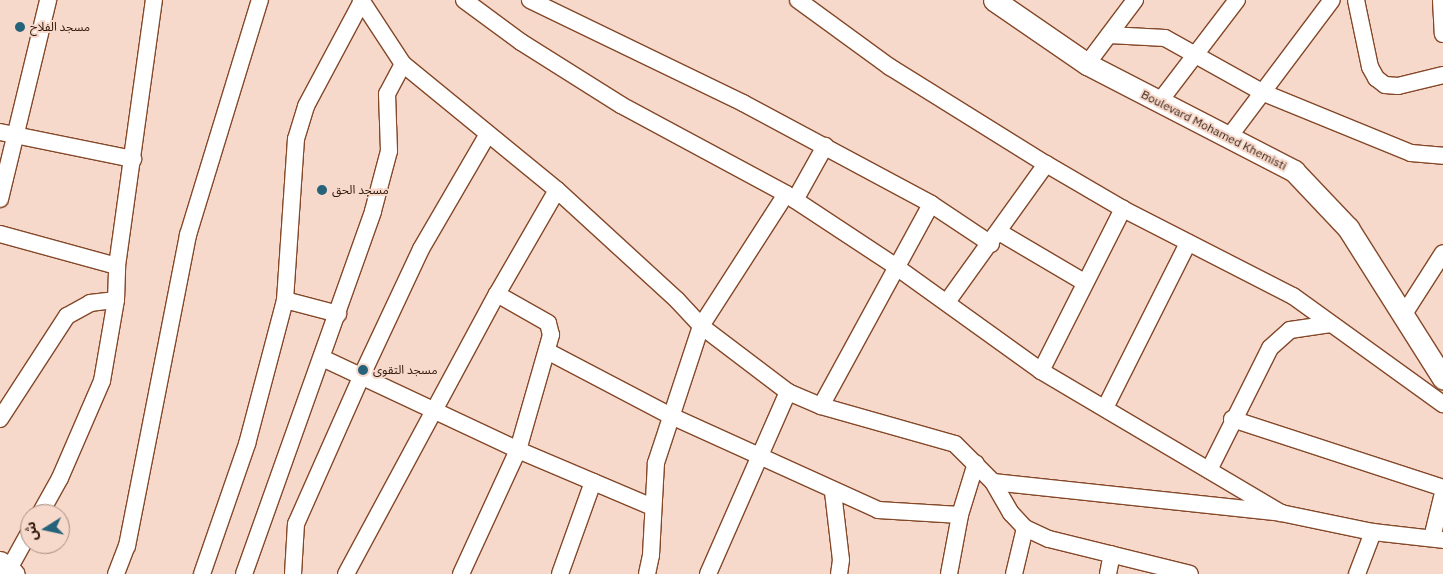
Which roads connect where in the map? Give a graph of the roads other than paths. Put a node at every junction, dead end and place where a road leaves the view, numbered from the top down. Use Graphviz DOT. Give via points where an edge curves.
graph roads {
  1 [pos="48,0"];
  2 [pos="154,0"];
  3 [pos="260,0"];
  4 [pos="464,0"];
  5 [pos="530,0"];
  6 [pos="798,0"];
  7 [pos="994,0"];
  8 [pos="1135,0"];
  9 [pos="1237,0"];
  10 [pos="1332,0"];
  11 [pos="1356,0"];
  12 [pos="1441,0"];
  13 [pos="362,1"];
  14 [pos="1443,34"];
  15 [pos="1109,35"];
  16 [pos="1195,56"];
  17 [pos="403,64"];
  18 [pos="1087,64"];
  19 [pos="1443,75"];
  20 [pos="1264,93"];
  21 [pos="1160,102"];
  22 [pos="8,133"];
  23 [pos="488,134"];
  24 [pos="1229,138"];
  25 [pos="825,146"];
  26 [pos="1443,156"];
  27 [pos="133,159"];
  28 [pos="1046,164"];
  29 [pos="556,190"];
  30 [pos="791,197"];
  31 [pos="0,199"];
  32 [pos="931,204"];
  33 [pos="1123,209"];
  34 [pos="0,234"];
  35 [pos="995,238"];
  36 [pos="1188,244"];
  37 [pos="1443,252"];
  38 [pos="117,266"];
  39 [pos="894,266"];
  40 [pos="1084,282"];
  41 [pos="497,294"];
  42 [pos="116,300"];
  43 [pos="285,300"];
  44 [pos="947,302"];
  45 [pos="338,314"];
  46 [pos="1404,314"];
  47 [pos="1331,324"];
  48 [pos="701,326"];
  49 [pos="547,351"];
  50 [pos="322,358"];
  51 [pos="1042,371"];
  52 [pos="362,375"];
  53 [pos="1443,378"];
  54 [pos="788,392"];
  55 [pos="1443,404"];
  56 [pos="821,406"];
  57 [pos="1105,408"];
  58 [pos="435,409"];
  59 [pos="670,414"];
  60 [pos="0,418"];
  61 [pos="1232,419"];
  62 [pos="518,450"];
  63 [pos="760,456"];
  64 [pos="976,463"];
  65 [pos="1209,470"];
  66 [pos="594,482"];
  67 [pos="993,482"];
  68 [pos="1443,488"];
  69 [pos="833,492"];
  70 [pos="1443,493"];
  71 [pos="46,504"];
  72 [pos="652,507"];
  73 [pos="1281,513"];
  74 [pos="960,515"];
  75 [pos="1026,528"];
  76 [pos="1373,532"];
  77 [pos="1437,539"];
  78 [pos="20,548"];
  79 [pos="1112,554"];
  80 [pos="8,568"];
  81 [pos="116,574"];
  82 [pos="202,574"];
  83 [pos="244,574"];
  84 [pos="293,574"];
  85 [pos="346,574"];
  86 [pos="461,574"];
  87 [pos="560,574"];
  88 [pos="647,574"];
  89 [pos="708,574"];
  90 [pos="839,574"];
  91 [pos="948,574"];
  92 [pos="1014,574"];
  93 [pos="1108,574"];
  94 [pos="1190,574"];
  95 [pos="1357,574"];
  1 -- 22 [label="street"];
  2 -- 27 [label="street"];
  3 -- 81 [label="street" via="188,235 127,546"];
  4 -- 30 [label="street" via="521,42 621,106"];
  5 -- 25 [label="street"];
  6 -- 28 [label="street" via="890,68"];
  7 -- 18 [label="main road, Boulevard Mohamed Khemisti"];
  8 -- 15 [label="street"];
  9 -- 16 [label="street"];
  10 -- 20 [label="street"];
  11 -- 19 [label="street" via="1370,67 1376,78 1385,85 1398,86"];
  12 -- 14 [label="street"];
  13 -- 17 [label="street"];
  13 -- 43 [label="street" via="306,106 296,139"];
  15 -- 16 [label="street" via="1165,38"];
  15 -- 18 [label="street"];
  16 -- 20 [label="street"];
  16 -- 21 [label="street"];
  17 -- 23 [label="street"];
  17 -- 45 [label="street" via="387,94 391,134 386,167"];
  18 -- 21 [label="main road, Boulevard Mohamed Khemisti"];
  20 -- 24 [label="street"];
  20 -- 26 [label="street" via="1411,152"];
  21 -- 24 [label="main road, Boulevard Mohamed Khemisti"];
  22 -- 27 [label="street"];
  22 -- 31 [label="street"];
  23 -- 29 [label="street"];
  23 -- 52 [label="street" via="421,249"];
  24 -- 46 [label="main road, Boulevard Mohamed Khemisti" via="1294,170 1348,228"];
  25 -- 30 [label="street"];
  25 -- 32 [label="street"];
  27 -- 38 [label="street"];
  28 -- 33 [label="street"];
  28 -- 35 [label="street"];
  29 -- 41 [label="street"];
  29 -- 48 [label="street" via="677,300"];
  30 -- 39 [label="street"];
  30 -- 48 [label="street"];
  32 -- 35 [label="street"];
  32 -- 39 [label="street"];
  33 -- 36 [label="street"];
  33 -- 40 [label="street"];
  34 -- 38 [label="street"];
  35 -- 40 [label="street"];
  35 -- 44 [label="street"];
  36 -- 47 [label="street" via="1293,296"];
  36 -- 57 [label="street"];
  37 -- 46 [label="street"];
  38 -- 42 [label="street"];
  39 -- 44 [label="street"];
  39 -- 56 [label="street"];
  40 -- 51 [label="street"];
  41 -- 49 [label="street" via="548,323 552,329"];
  41 -- 58 [label="street"];
  42 -- 60 [label="street" via="90,303 67,316"];
  42 -- 71 [label="street" via="102,381"];
  43 -- 45 [label="street"];
  43 -- 82 [label="street" via="247,444"];
  44 -- 51 [label="street"];
  45 -- 50 [label="street"];
  46 -- 53 [label="main road, Boulevard Mohamed Khemisti"];
  47 -- 55 [label="street"];
  47 -- 61 [label="street" via="1302,327 1281,335 1270,348"];
  48 -- 54 [label="street"];
  48 -- 59 [label="street"];
  49 -- 59 [label="street"];
  49 -- 62 [label="street"];
  50 -- 52 [label="street"];
  50 -- 83 [label="street"];
  51 -- 57 [label="street"];
  52 -- 58 [label="street"];
  52 -- 84 [label="street" via="296,524"];
  54 -- 56 [label="street"];
  54 -- 63 [label="street"];
  56 -- 64 [label="street" via="955,444"];
  57 -- 65 [label="street"];
  58 -- 62 [label="street"];
  58 -- 85 [label="street"];
  59 -- 63 [label="street"];
  59 -- 72 [label="street" via="656,462"];
  61 -- 65 [label="street"];
  61 -- 68 [label="street"];
  62 -- 66 [label="street"];
  62 -- 86 [label="street"];
  63 -- 69 [label="street"];
  63 -- 89 [label="street"];
  64 -- 67 [label="street"];
  64 -- 74 [label="street"];
  65 -- 73 [label="street"];
  66 -- 72 [label="street"];
  66 -- 87 [label="street"];
  67 -- 73 [label="street"];
  67 -- 75 [label="street" via="1011,513"];
  69 -- 74 [label="street" via="878,510"];
  69 -- 90 [label="street" via="841,560"];
  70 -- 77 [label="street"];
  72 -- 88 [label="street" via="651,555"];
  73 -- 76 [label="street"];
  74 -- 91 [label="street"];
  75 -- 79 [label="street" via="1049,539"];
  75 -- 92 [label="street"];
  76 -- 77 [label="street"];
  76 -- 95 [label="street"];
  78 -- 80 [label="street"];
  79 -- 93 [label="street"];
  79 -- 94 [label="street"];
}
